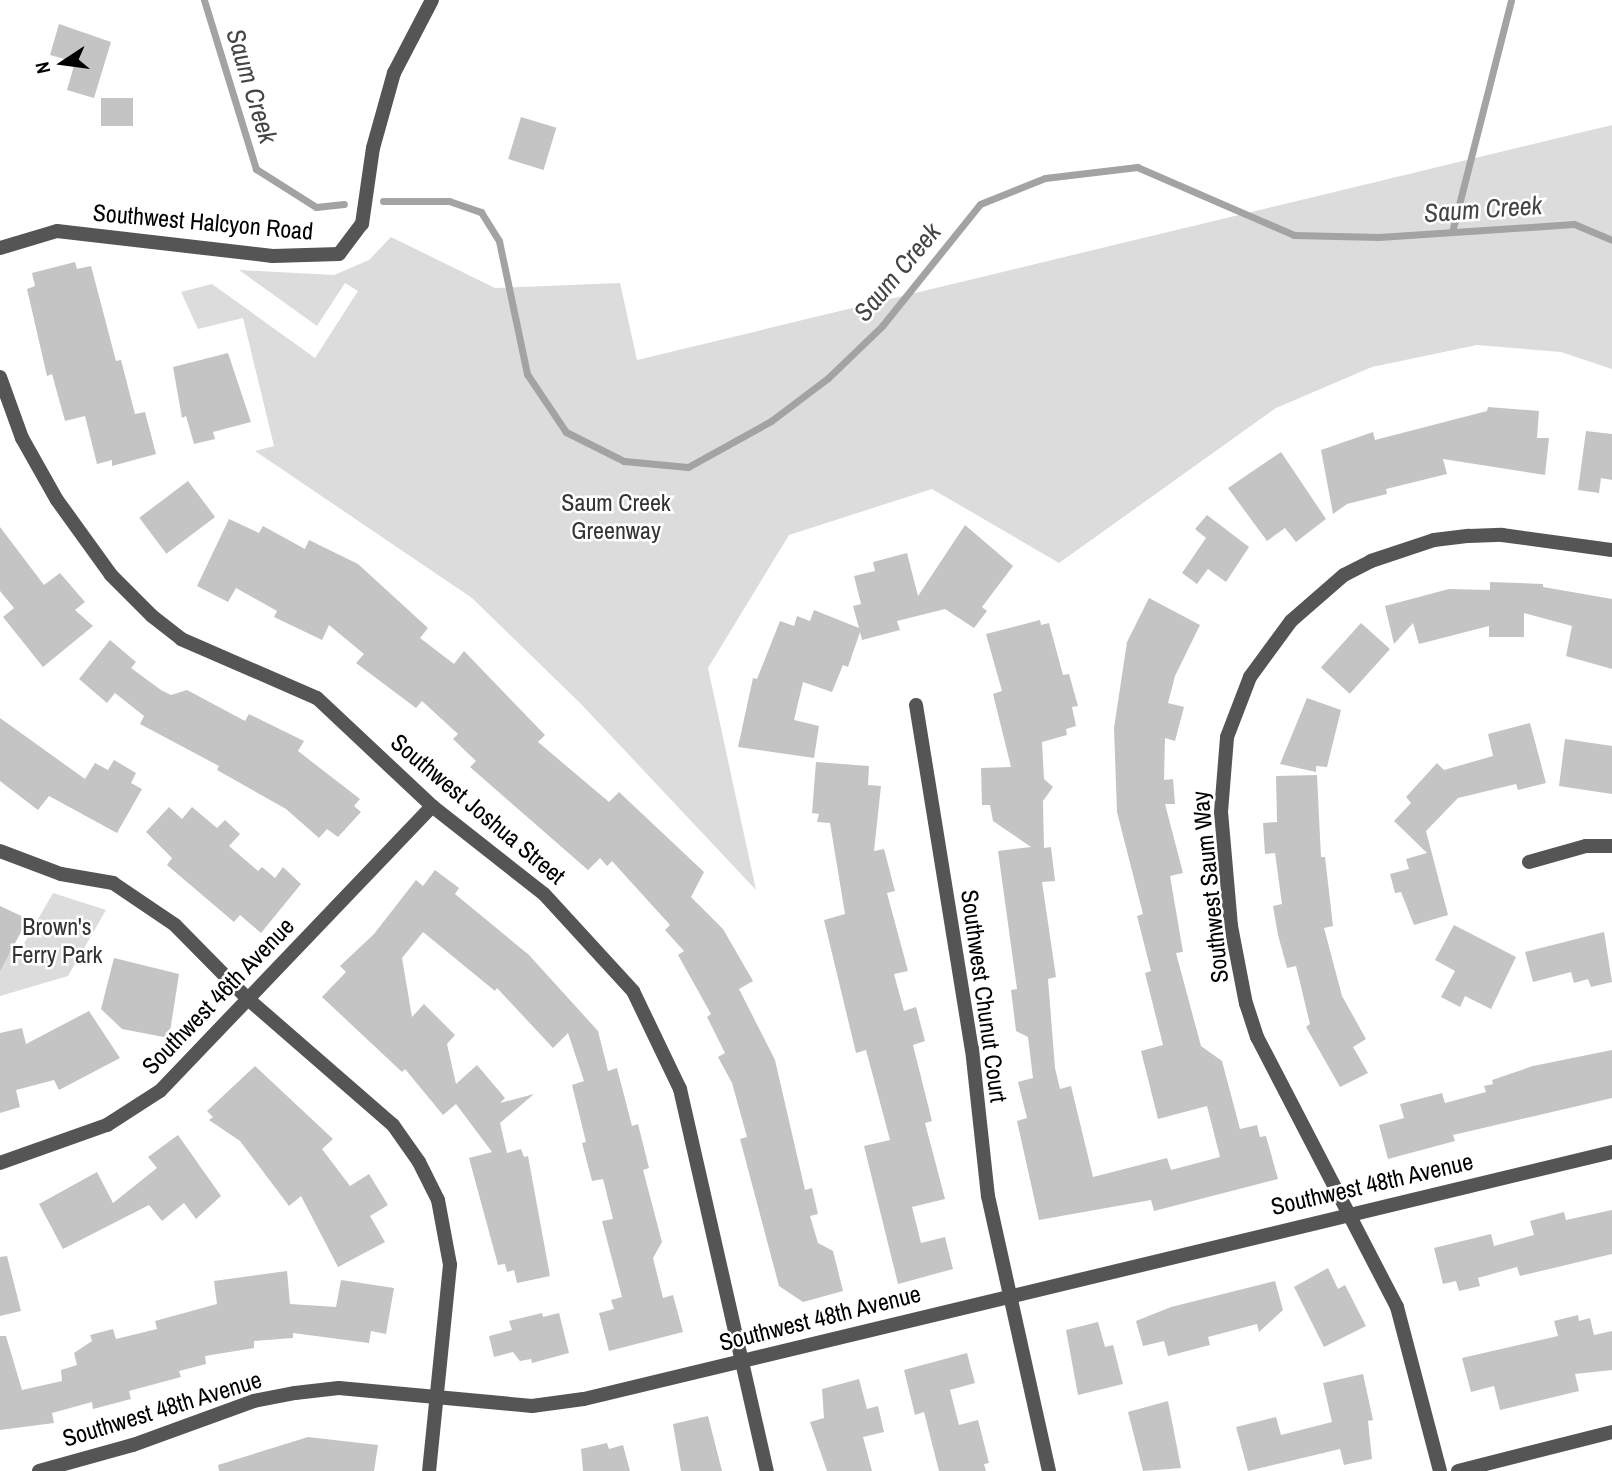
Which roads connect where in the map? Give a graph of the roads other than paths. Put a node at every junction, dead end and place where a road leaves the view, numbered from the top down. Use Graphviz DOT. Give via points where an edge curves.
graph roads {
  1 [pos="432,0"];
  2 [pos="0,248"];
  3 [pos="0,377"];
  4 [pos="1612,550"];
  5 [pos="916,705"];
  6 [pos="432,806"];
  7 [pos="1612,846"];
  8 [pos="0,850"];
  9 [pos="1529,862"];
  10 [pos="248,999"];
  11 [pos="1612,1152"];
  12 [pos="0,1163"];
  13 [pos="1351,1212"];
  14 [pos="1006,1294"];
  15 [pos="741,1362"];
  16 [pos="435,1396"];
  17 [pos="1612,1432"];
  18 [pos="39,1471"];
  19 [pos="429,1471"];
  20 [pos="767,1471"];
  21 [pos="1049,1471"];
  22 [pos="1440,1471"];
  23 [pos="1458,1471"];
  1 -- 2 [label="street, Southwest Halcyon Road" via="394,73 373,148 362,224 339,254 273,256 57,231"];
  3 -- 6 [label="street, Southwest Joshua Street" via="22,438 57,500 111,575 152,616 181,639 317,698"];
  4 -- 13 [label="street, Southwest Saum Way" via="1469,536 1434,540 1371,561 1344,575 1291,621 1250,677 1237,708 1222,772 1222,812 1237,969 1257,1037"];
  5 -- 14 [label="street, Southwest Chunut Court"];
  6 -- 10 [label="street, Southwest 46th Avenue"];
  6 -- 15 [label="street, Southwest Joshua Street" via="544,894 633,991 680,1089"];
  7 -- 9 [label="street" via="1586,846"];
  8 -- 10 [label="street" via="61,873 113,883 175,926"];
  10 -- 12 [label="street, Southwest 46th Avenue" via="160,1091 107,1125"];
  10 -- 16 [label="street" via="393,1125 438,1200 450,1265"];
  11 -- 13 [label="street, Southwest 48th Avenue"];
  13 -- 14 [label="street, Southwest 48th Avenue"];
  13 -- 22 [label="street, Southwest Saum Way" via="1408,1337"];
  14 -- 15 [label="street, Southwest 48th Avenue"];
  14 -- 21 [label="street, Southwest Chunut Court"];
  15 -- 16 [label="street, Southwest 48th Avenue" via="554,1404"];
  15 -- 20 [label="street, Southwest Joshua Street"];
  16 -- 18 [label="street, Southwest 48th Avenue" via="339,1388 281,1395"];
  16 -- 19 [label="street"];
  17 -- 23 [label="street"];
}
